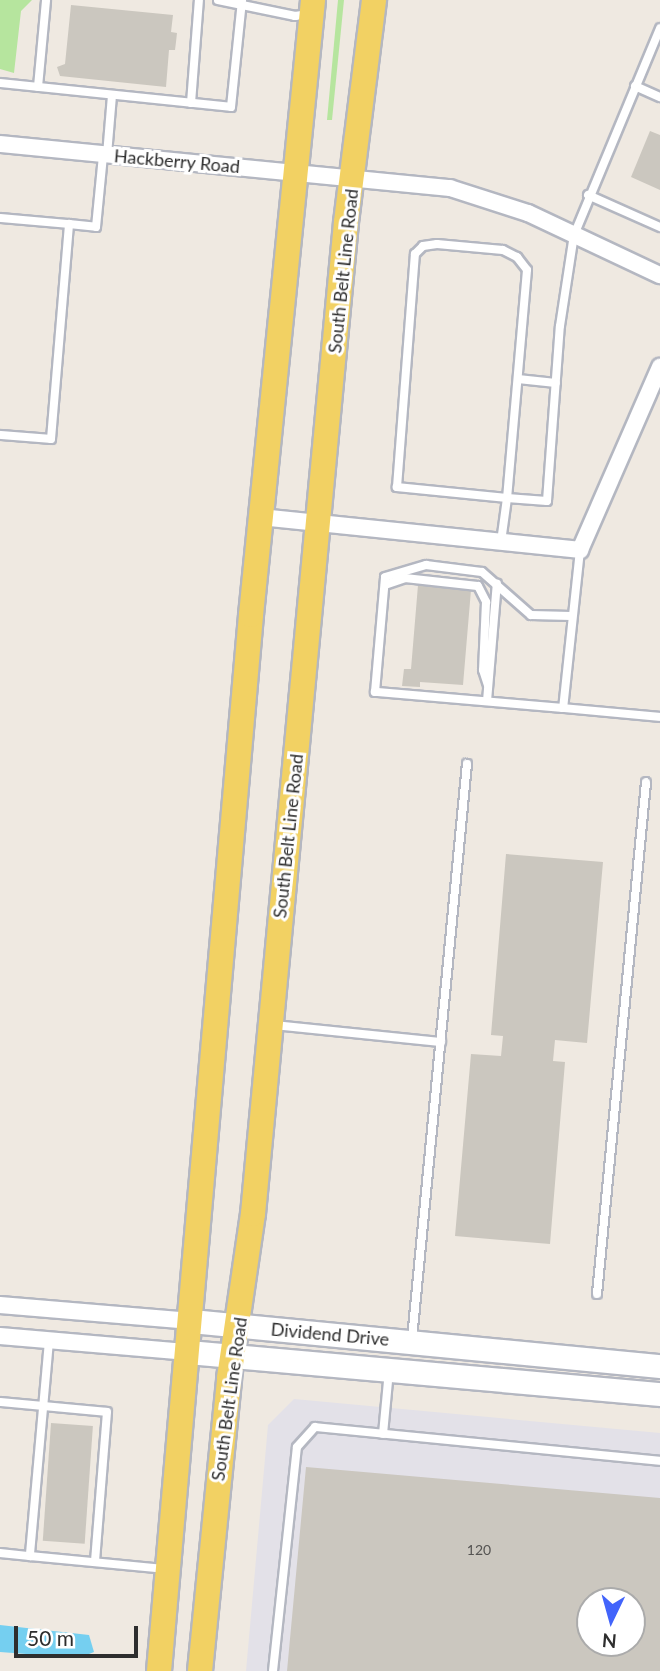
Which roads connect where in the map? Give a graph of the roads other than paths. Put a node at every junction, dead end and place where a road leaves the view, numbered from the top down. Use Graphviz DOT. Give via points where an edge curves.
graph roads {
  1 [pos="46,0"];
  2 [pos="199,0"];
  3 [pos="218,0"];
  4 [pos="374,0"];
  5 [pos="242,1"];
  6 [pos="312,6"];
  7 [pos="660,28"];
  8 [pos="0,83"];
  9 [pos="635,86"];
  10 [pos="38,87"];
  11 [pos="113,95"];
  12 [pos="660,97"];
  13 [pos="191,103"];
  14 [pos="0,144"];
  15 [pos="105,155"];
  16 [pos="296,172"];
  17 [pos="354,176"];
  18 [pos="588,195"];
  19 [pos="0,218"];
  20 [pos="69,224"];
  21 [pos="660,227"];
  22 [pos="574,235"];
  23 [pos="660,275"];
  24 [pos="659,372"];
  25 [pos="518,379"];
  26 [pos="556,383"];
  27 [pos="0,435"];
  28 [pos="507,498"];
  29 [pos="261,517"];
  30 [pos="318,523"];
  31 [pos="501,542"];
  32 [pos="580,550"];
  33 [pos="497,583"];
  34 [pos="385,585"];
  35 [pos="571,616"];
  36 [pos="488,685"];
  37 [pos="487,701"];
  38 [pos="563,708"];
  39 [pos="660,717"];
  40 [pos="467,764"];
  41 [pos="646,782"];
  42 [pos="270,1024"];
  43 [pos="441,1042"];
  44 [pos="597,1294"];
  45 [pos="0,1305"];
  46 [pos="191,1321"];
  47 [pos="239,1326"];
  48 [pos="0,1336"];
  49 [pos="49,1341"];
  50 [pos="412,1342"];
  51 [pos="188,1352"];
  52 [pos="233,1356"];
  53 [pos="660,1366"];
  54 [pos="389,1370"];
  55 [pos="660,1394"];
  56 [pos="0,1402"];
  57 [pos="43,1406"];
  58 [pos="383,1434"];
  59 [pos="660,1461"];
  60 [pos="0,1553"];
  61 [pos="30,1556"];
  62 [pos="95,1562"];
  63 [pos="169,1569"];
  64 [pos="159,1671"];
  65 [pos="200,1671"];
  66 [pos="273,1671"];
  1 -- 10 [label="lane"];
  2 -- 13 [label="lane"];
  3 -- 5 [label="lane"];
  4 -- 17 [label="main road, South Belt Line Road"];
  5 -- 6 [label="lane" via="295,16"];
  5 -- 13 [label="lane" via="231,107"];
  6 -- 16 [label="main road"];
  7 -- 9 [label="lane"];
  8 -- 10 [label="lane"];
  9 -- 12 [label="lane"];
  9 -- 18 [label="lane"];
  10 -- 11 [label="lane"];
  11 -- 13 [label="lane"];
  11 -- 15 [label="lane"];
  14 -- 15 [label="street, Hackberry Road"];
  15 -- 16 [label="street, Hackberry Road"];
  15 -- 20 [label="lane" via="96,227"];
  16 -- 17 [label="street, Hackberry Road"];
  16 -- 29 [label="main road"];
  17 -- 22 [label="street, Hackberry Road" via="450,188 528,213"];
  17 -- 30 [label="main road, South Belt Line Road"];
  18 -- 21 [label="lane"];
  18 -- 22 [label="lane"];
  19 -- 20 [label="lane"];
  20 -- 27 [label="lane" via="51,439"];
  22 -- 23 [label="street, Hackberry Road"];
  22 -- 26 [label="lane"];
  24 -- 32 [label="street"];
  25 -- 26 [label="lane"];
  25 -- 28 [label="lane"];
  25 -- 28 [label="lane" via="529,278 524,264 503,250 437,244 418,249 409,310 397,486"];
  26 -- 28 [label="lane" via="547,501"];
  28 -- 31 [label="lane"];
  29 -- 30 [label="street"];
  29 -- 46 [label="main road"];
  30 -- 31 [label="street"];
  30 -- 42 [label="main road, South Belt Line Road"];
  31 -- 32 [label="street"];
  32 -- 35 [label="lane"];
  33 -- 34 [label="lane" via="482,572 426,565 385,577"];
  33 -- 35 [label="lane" via="531,615"];
  33 -- 36 [label="lane"];
  34 -- 36 [label="lane" via="405,578 478,586 486,602 483,670"];
  34 -- 37 [label="lane" via="375,692"];
  35 -- 38 [label="lane"];
  36 -- 37 [label="lane"];
  37 -- 38 [label="lane"];
  38 -- 39 [label="lane"];
  40 -- 43 [label="lane"];
  41 -- 44 [label="lane"];
  42 -- 43 [label="lane"];
  42 -- 47 [label="main road, South Belt Line Road"];
  43 -- 50 [label="lane"];
  45 -- 46 [label="street, Dividend Drive"];
  46 -- 47 [label="street, Dividend Drive"];
  46 -- 51 [label="main road"];
  47 -- 50 [label="street, Dividend Drive"];
  47 -- 52 [label="main road, South Belt Line Road"];
  48 -- 49 [label="street, Dividend Drive"];
  49 -- 51 [label="street, Dividend Drive"];
  49 -- 57 [label="lane"];
  50 -- 53 [label="street, Dividend Drive"];
  51 -- 52 [label="street, Dividend Drive"];
  51 -- 63 [label="main road"];
  52 -- 54 [label="street, Dividend Drive"];
  52 -- 65 [label="main road, South Belt Line Road"];
  54 -- 55 [label="street, Dividend Drive"];
  54 -- 58 [label="lane"];
  56 -- 57 [label="lane"];
  57 -- 61 [label="lane"];
  57 -- 62 [label="lane" via="107,1412"];
  58 -- 59 [label="lane"];
  58 -- 66 [label="lane" via="315,1427 297,1447"];
  60 -- 61 [label="lane"];
  61 -- 62 [label="lane"];
  62 -- 63 [label="lane"];
  63 -- 64 [label="main road"];
}
